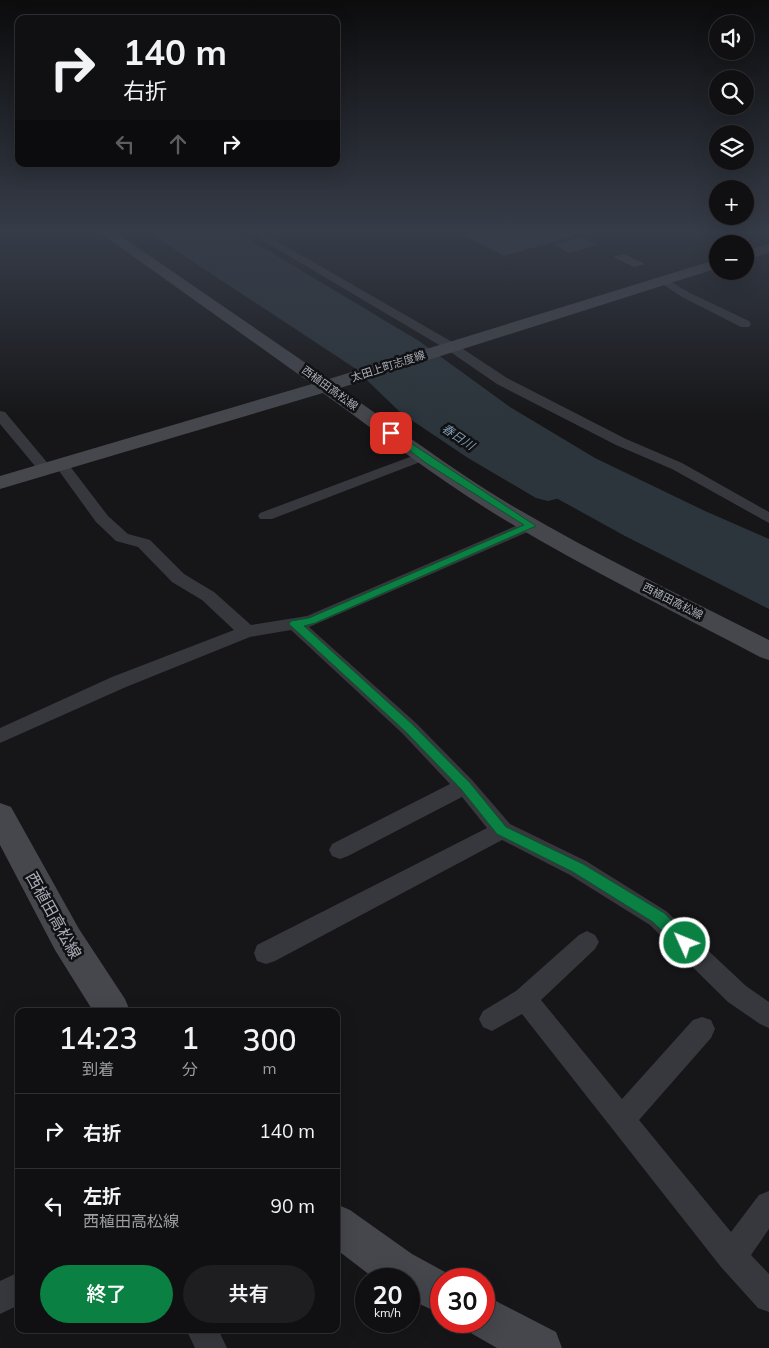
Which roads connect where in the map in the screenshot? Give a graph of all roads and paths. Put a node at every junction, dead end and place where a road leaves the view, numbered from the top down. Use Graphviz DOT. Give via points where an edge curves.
graph roads {
  1 [pos="201,295"];
  2 [pos="360,295"];
  3 [pos="615,295"];
  4 [pos="686,295"];
  5 [pos="745,324"];
  6 [pos="446,347"];
  7 [pos="334,383"];
  8 [pos="0,415"];
  9 [pos="424,456"];
  10 [pos="53,467"];
  11 [pos="0,482"];
  12 [pos="266,516"];
  13 [pos="769,518"];
  14 [pos="531,526"];
  15 [pos="295,624"];
  16 [pos="247,632"];
  17 [pos="769,651"];
  18 [pos="0,736"];
  19 [pos="465,786"];
  20 [pos="0,815"];
  21 [pos="502,830"];
  22 [pos="340,850"];
  23 [pos="587,942"];
  24 [pos="266,953"];
  25 [pos="525,999"];
  26 [pos="111,1008"];
  27 [pos="769,1016"];
  28 [pos="492,1019"];
  29 [pos="702,1029"];
  30 [pos="621,1120"];
  31 [pos="769,1205"];
  32 [pos="340,1227"];
  33 [pos="732,1256"];
  34 [pos="430,1288"];
  35 [pos="15,1289"];
  36 [pos="769,1297"];
  37 [pos="0,1298"];
  38 [pos="495,1323"];
  39 [pos="204,1333"];
  40 [pos="211,1348"];
  41 [pos="540,1348"];
  1 -- 7 [label="main road, 西植田高松線"];
  2 -- 6 [label="street"];
  3 -- 6 [label="main road, 太田上町志度線"];
  4 -- 5 [label="street"];
  6 -- 7 [label="main road, 太田上町志度線"];
  6 -- 13 [label="street" via="548,406 677,466"];
  7 -- 9 [label="main road, 西植田高松線"];
  7 -- 10 [label="main road, 太田上町志度線"];
  8 -- 10 [label="street"];
  9 -- 12 [label="street"];
  9 -- 14 [label="main road, 西植田高松線"];
  10 -- 11 [label="main road, 太田上町志度線"];
  10 -- 16 [label="street" via="122,538 144,543 178,578 208,596"];
  14 -- 15 [label="street" via="311,621"];
  14 -- 17 [label="main road, 西植田高松線"];
  15 -- 16 [label="street"];
  15 -- 19 [label="street" via="409,728"];
  16 -- 18 [label="street" via="119,682"];
  19 -- 21 [label="street"];
  19 -- 22 [label="street"];
  20 -- 26 [label="main road, 西植田高松線" via="50,912"];
  21 -- 24 [label="street"];
  21 -- 27 [label="street" via="578,868 658,918 737,994"];
  23 -- 25 [label="street"];
  25 -- 28 [label="street"];
  25 -- 30 [label="street"];
  29 -- 30 [label="street"];
  30 -- 33 [label="street"];
  31 -- 33 [label="street"];
  32 -- 34 [label="main road" via="397,1269"];
  33 -- 36 [label="street"];
  35 -- 37 [label="street"];
  38 -- 41 [label="main road"];
  39 -- 40 [label="street"];
}
